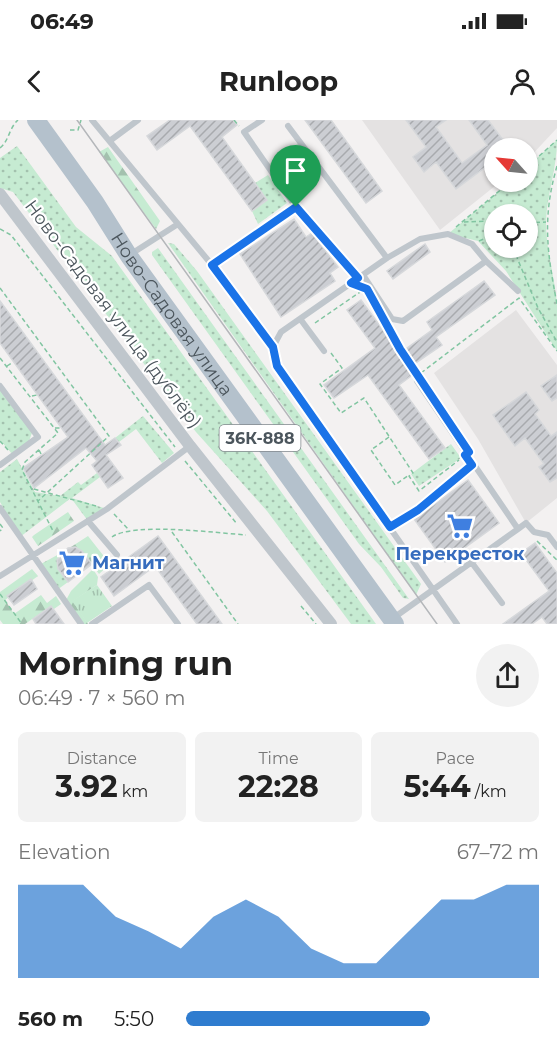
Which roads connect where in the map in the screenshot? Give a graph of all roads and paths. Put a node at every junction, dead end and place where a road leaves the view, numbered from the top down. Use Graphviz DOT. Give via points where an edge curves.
graph roads {
  1 [pos="18,120"];
  2 [pos="36,120"];
  3 [pos="81,120"];
  4 [pos="138,120"];
  5 [pos="234,120"];
  6 [pos="262,120"];
  7 [pos="93,121"];
  8 [pos="288,126"];
  9 [pos="70,130"];
  10 [pos="244,132"];
  11 [pos="111,140"];
  12 [pos="557,140"];
  13 [pos="0,148"];
  14 [pos="538,157"];
  15 [pos="557,166"];
  16 [pos="498,192"];
  17 [pos="0,194"];
  18 [pos="296,207"];
  19 [pos="484,221"];
  20 [pos="463,222"];
  21 [pos="538,222"];
  22 [pos="546,222"];
  23 [pos="178,224"];
  24 [pos="0,230"];
  25 [pos="448,234"];
  26 [pos="484,239"];
  27 [pos="472,244"];
  28 [pos="129,256"];
  29 [pos="387,258"];
  30 [pos="517,258"];
  31 [pos="486,261"];
  32 [pos="212,265"];
  33 [pos="361,276"];
  34 [pos="351,283"];
  35 [pos="0,288"];
  36 [pos="518,291"];
  37 [pos="557,304"];
  38 [pos="301,320"];
  39 [pos="388,323"];
  40 [pos="312,326"];
  41 [pos="557,342"];
  42 [pos="273,347"];
  43 [pos="327,351"];
  44 [pos="557,351"];
  45 [pos="13,362"];
  46 [pos="7,367"];
  47 [pos="417,381"];
  48 [pos="0,386"];
  49 [pos="37,395"];
  50 [pos="31,397"];
  51 [pos="54,428"];
  52 [pos="62,428"];
  53 [pos="389,437"];
  54 [pos="39,449"];
  55 [pos="186,450"];
  56 [pos="465,455"];
  57 [pos="42,456"];
  58 [pos="0,465"];
  59 [pos="472,465"];
  60 [pos="413,473"];
  61 [pos="34,488"];
  62 [pos="45,492"];
  63 [pos="38,501"];
  64 [pos="0,508"];
  65 [pos="107,509"];
  66 [pos="88,521"];
  67 [pos="526,523"];
  68 [pos="0,524"];
  69 [pos="390,527"];
  70 [pos="518,529"];
  71 [pos="171,530"];
  72 [pos="0,531"];
  73 [pos="130,531"];
  74 [pos="106,542"];
  75 [pos="557,547"];
  76 [pos="117,555"];
  77 [pos="34,557"];
  78 [pos="557,560"];
  79 [pos="472,563"];
  80 [pos="0,576"];
  81 [pos="434,591"];
  82 [pos="0,594"];
  83 [pos="502,603"];
  84 [pos="302,606"];
  85 [pos="393,622"];
  86 [pos="22,624"];
  87 [pos="81,624"];
  88 [pos="92,624"];
  89 [pos="178,624"];
  90 [pos="238,624"];
  91 [pos="316,624"];
  92 [pos="331,624"];
  93 [pos="457,624"];
  1 -- 13 [label="path"];
  2 -- 28 [label="main road, Ново-Садовая улица / 36К-888"];
  3 -- 9 [label="path" via="78,130"];
  4 -- 11 [label="lane"];
  5 -- 10 [label="path"];
  6 -- 10 [label="lane"];
  7 -- 11 [label="lane"];
  8 -- 29 [label="lane"];
  10 -- 18 [label="lane"];
  11 -- 23 [label="lane"];
  12 -- 14 [label="path"];
  15 -- 22 [label="path"];
  16 -- 20 [label="path"];
  17 -- 55 [label="street, Ново-Садовая улица (дублёр)"];
  18 -- 32 [label="lane"];
  18 -- 33 [label="lane"];
  19 -- 20 [label="path"];
  20 -- 25 [label="path"];
  21 -- 22 [label="path"];
  22 -- 37 [label="path"];
  23 -- 28 [label="lane"];
  23 -- 32 [label="lane"];
  24 -- 55 [label="path" via="11,235"];
  25 -- 27 [label="lane"];
  25 -- 29 [label="lane" via="420,239"];
  26 -- 27 [label="path"];
  27 -- 31 [label="lane"];
  28 -- 85 [label="main road, Ново-Садовая улица / 36К-888"];
  29 -- 33 [label="lane"];
  30 -- 41 [label="path"];
  31 -- 33 [label="lane" via="403,321 392,320"];
  31 -- 36 [label="lane"];
  32 -- 42 [label="lane"];
  33 -- 34 [label="lane"];
  34 -- 38 [label="lane"];
  34 -- 40 [label="path" via="366,289"];
  35 -- 62 [label="path" via="109,436"];
  38 -- 42 [label="lane" via="281,332"];
  38 -- 43 [label="lane"];
  39 -- 44 [label="path" via="418,376 519,298"];
  42 -- 69 [label="lane" via="277,366"];
  43 -- 53 [label="path" via="342,368 320,384 341,413 364,398"];
  45 -- 46 [label="path"];
  47 -- 56 [label="lane"];
  48 -- 58 [label="lane" via="38,437"];
  49 -- 50 [label="path"];
  51 -- 52 [label="path"];
  53 -- 60 [label="path"];
  53 -- 60 [label="path" via="371,450 395,485"];
  54 -- 57 [label="path"];
  55 -- 65 [label="lane"];
  55 -- 71 [label="path" via="246,535"];
  55 -- 92 [label="street, Ново-Садовая улица (дублёр)"];
  56 -- 59 [label="lane"];
  56 -- 60 [label="path" via="419,491 409,476"];
  59 -- 69 [label="lane" via="418,510"];
  59 -- 70 [label="lane"];
  61 -- 62 [label="path"];
  62 -- 63 [label="path"];
  62 -- 65 [label="path"];
  64 -- 77 [label="lane"];
  65 -- 66 [label="lane"];
  65 -- 73 [label="path"];
  66 -- 74 [label="lane"];
  66 -- 77 [label="lane"];
  67 -- 70 [label="lane"];
  67 -- 75 [label="lane" via="534,532 548,535"];
  67 -- 78 [label="path" via="533,537"];
  68 -- 72 [label="path"];
  69 -- 81 [label="lane"];
  70 -- 79 [label="lane"];
  71 -- 73 [label="path"];
  71 -- 90 [label="path"];
  73 -- 74 [label="path" via="119,532"];
  74 -- 76 [label="lane"];
  77 -- 80 [label="lane"];
  77 -- 87 [label="lane"];
  79 -- 81 [label="lane"];
  79 -- 83 [label="lane"];
  81 -- 85 [label="lane"];
  81 -- 93 [label="lane"];
  82 -- 86 [label="path"];
  84 -- 91 [label="path"];
  88 -- 89 [label="lane" via="149,585"];
}
